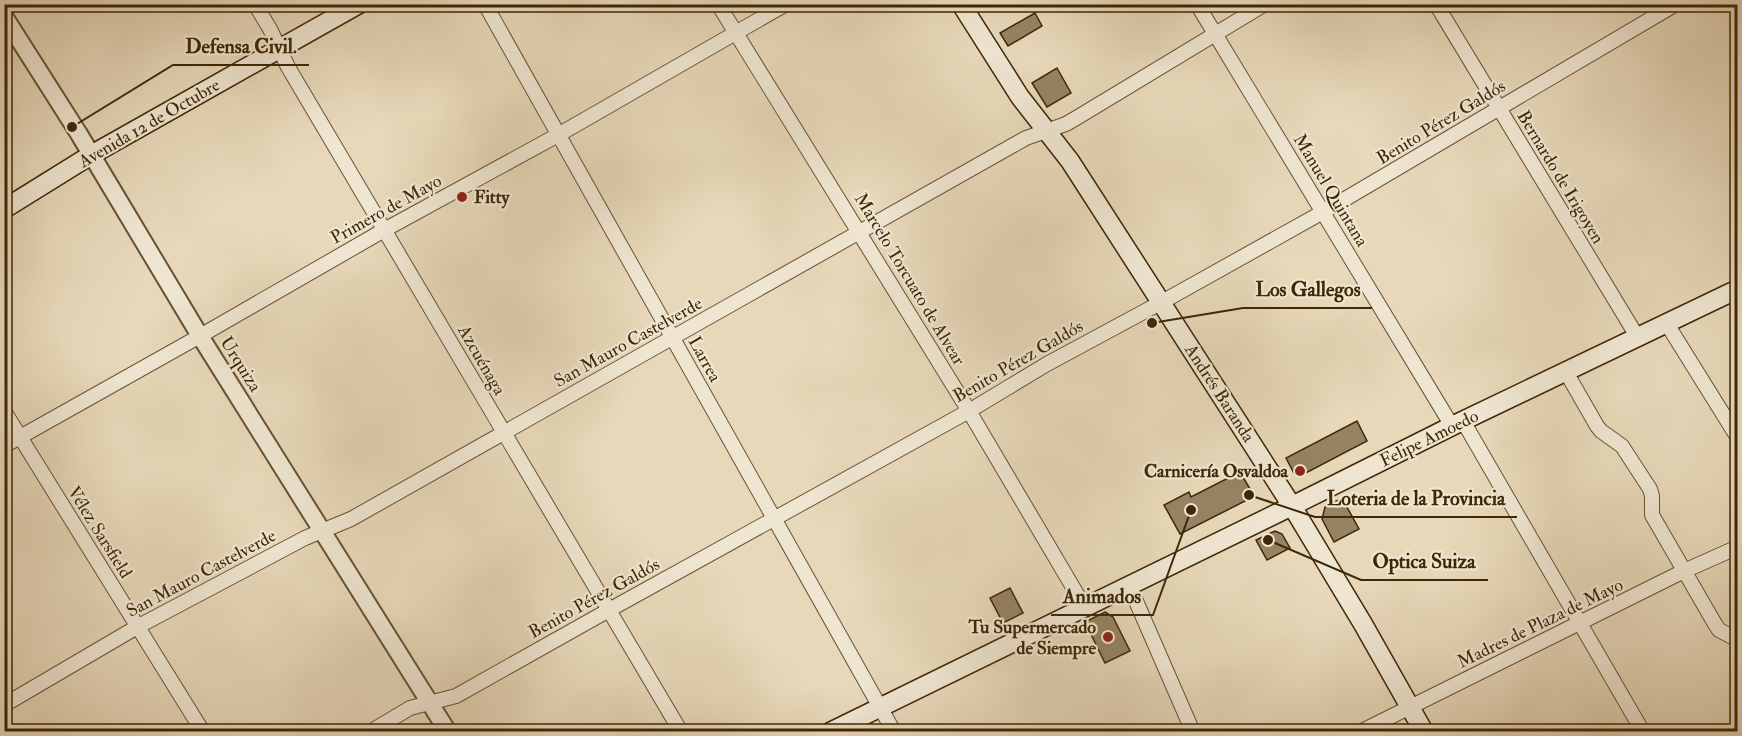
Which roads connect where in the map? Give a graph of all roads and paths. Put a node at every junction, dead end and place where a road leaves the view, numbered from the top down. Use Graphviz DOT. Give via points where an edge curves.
graph roads {
  1 [pos="255,4"];
  2 [pos="359,4"];
  3 [pos="485,4"];
  4 [pos="718,4"];
  5 [pos="786,4"];
  6 [pos="961,4"];
  7 [pos="1197,4"];
  8 [pos="1265,4"];
  9 [pos="1436,4"];
  10 [pos="1676,4"];
  11 [pos="4,16"];
  12 [pos="736,33"];
  13 [pos="1216,35"];
  14 [pos="279,50"];
  15 [pos="1499,109"];
  16 [pos="1048,131"];
  17 [pos="558,135"];
  18 [pos="91,154"];
  19 [pos="4,209"];
  20 [pos="1323,212"];
  21 [pos="386,229"];
  22 [pos="860,233"];
  23 [pos="1737,289"];
  24 [pos="1162,302"];
  25 [pos="1667,324"];
  26 [pos="201,336"];
  27 [pos="672,337"];
  28 [pos="1638,338"];
  29 [pos="1566,372"];
  30 [pos="4,411"];
  31 [pos="969,411"];
  32 [pos="1458,424"];
  33 [pos="504,433"];
  34 [pos="20,437"];
  35 [pos="1737,438"];
  36 [pos="4,447"];
  37 [pos="1293,506"];
  38 [pos="774,519"];
  39 [pos="322,530"];
  40 [pos="1737,547"];
  41 [pos="1684,571"];
  42 [pos="1129,585"];
  43 [pos="1084,606"];
  44 [pos="609,610"];
  45 [pos="1580,622"];
  46 [pos="137,627"];
  47 [pos="1737,640"];
  48 [pos="430,703"];
  49 [pos="4,705"];
  50 [pos="881,707"];
  51 [pos="1410,708"];
  52 [pos="203,732"];
  53 [pos="370,732"];
  54 [pos="448,732"];
  55 [pos="681,732"];
  56 [pos="830,732"];
  57 [pos="894,732"];
  58 [pos="1193,732"];
  59 [pos="1360,732"];
  60 [pos="1424,732"];
  61 [pos="1643,732"];
  1 -- 14 [label="street, Azcuénaga"];
  2 -- 14 [label="main road, Avenida 12 de Octubre"];
  3 -- 17 [label="street, Larrea"];
  4 -- 12 [label="street, Marcelo Torcuato de Alvear"];
  5 -- 12 [label="street, Primero de Mayo"];
  6 -- 16 [label="main road, Andrés Baranda" via="1003,71"];
  7 -- 13 [label="street, Manuel Quintana"];
  8 -- 13 [label="street, San Mauro Castelverde"];
  9 -- 15 [label="street, Bernardo de Irigoyen"];
  10 -- 15 [label="street, Benito Pérez Galdós"];
  11 -- 18 [label="street, Urquiza"];
  12 -- 17 [label="street, Primero de Mayo"];
  12 -- 22 [label="street, Marcelo Torcuato de Alvear"];
  13 -- 16 [label="street, San Mauro Castelverde"];
  13 -- 20 [label="street, Manuel Quintana"];
  14 -- 18 [label="main road, Avenida 12 de Octubre"];
  14 -- 21 [label="street, Azcuénaga"];
  15 -- 20 [label="street, Benito Pérez Galdós"];
  15 -- 28 [label="street, Bernardo de Irigoyen"];
  16 -- 22 [label="street, San Mauro Castelverde" via="1026,138"];
  16 -- 24 [label="main road, Andrés Baranda"];
  17 -- 21 [label="street, Primero de Mayo"];
  17 -- 27 [label="street, Larrea"];
  18 -- 19 [label="main road, Avenida 12 de Octubre"];
  18 -- 26 [label="street, Urquiza"];
  20 -- 24 [label="street, Benito Pérez Galdós"];
  20 -- 32 [label="street, Manuel Quintana"];
  21 -- 26 [label="street, Primero de Mayo"];
  21 -- 33 [label="street, Azcuénaga"];
  22 -- 27 [label="street, San Mauro Castelverde"];
  22 -- 31 [label="street, Marcelo Torcuato de Alvear"];
  23 -- 25 [label="main road, Felipe Amoedo"];
  24 -- 31 [label="street, Benito Pérez Galdós"];
  24 -- 37 [label="main road, Andrés Baranda"];
  25 -- 28 [label="main road, Felipe Amoedo"];
  25 -- 35 [label="street"];
  26 -- 34 [label="street, Primero de Mayo"];
  26 -- 39 [label="street, Urquiza"];
  27 -- 33 [label="street, San Mauro Castelverde"];
  27 -- 38 [label="street, Larrea"];
  28 -- 29 [label="main road, Felipe Amoedo"];
  29 -- 32 [label="main road, Felipe Amoedo"];
  29 -- 41 [label="street" via="1597,426 1622,446 1650,489 1652,515"];
  30 -- 34 [label="street, Vélez Sarsfield"];
  31 -- 38 [label="street, Benito Pérez Galdós"];
  31 -- 43 [label="street, Marcelo Torcuato de Alvear"];
  32 -- 37 [label="main road, Felipe Amoedo"];
  32 -- 45 [label="street, Manuel Quintana"];
  33 -- 39 [label="street, San Mauro Castelverde" via="351,519"];
  33 -- 44 [label="street, Azcuénaga"];
  34 -- 36 [label="street, Primero de Mayo"];
  34 -- 46 [label="street, Vélez Sarsfield"];
  37 -- 42 [label="main road, Felipe Amoedo"];
  37 -- 51 [label="main road, Andrés Baranda"];
  38 -- 44 [label="street, Benito Pérez Galdós"];
  38 -- 50 [label="street, Larrea"];
  39 -- 46 [label="street, San Mauro Castelverde"];
  39 -- 48 [label="street, Urquiza"];
  40 -- 41 [label="street, Madres de Plaza de Mayo"];
  41 -- 45 [label="street, Madres de Plaza de Mayo"];
  41 -- 47 [label="street" via="1719,630"];
  42 -- 43 [label="main road, Felipe Amoedo"];
  42 -- 58 [label="street"];
  43 -- 50 [label="main road, Felipe Amoedo"];
  44 -- 48 [label="street, Benito Pérez Galdós" via="456,696"];
  44 -- 55 [label="street, Azcuénaga"];
  45 -- 51 [label="street, Madres de Plaza de Mayo"];
  45 -- 61 [label="street, Manuel Quintana"];
  46 -- 49 [label="street, San Mauro Castelverde"];
  46 -- 52 [label="street, Vélez Sarsfield"];
  48 -- 53 [label="street, Benito Pérez Galdós" via="410,708"];
  48 -- 54 [label="street, Urquiza"];
  50 -- 56 [label="main road, Felipe Amoedo"];
  50 -- 57 [label="street, Larrea"];
  51 -- 59 [label="street, Madres de Plaza de Mayo"];
  51 -- 60 [label="main road, Andrés Baranda"];
}
